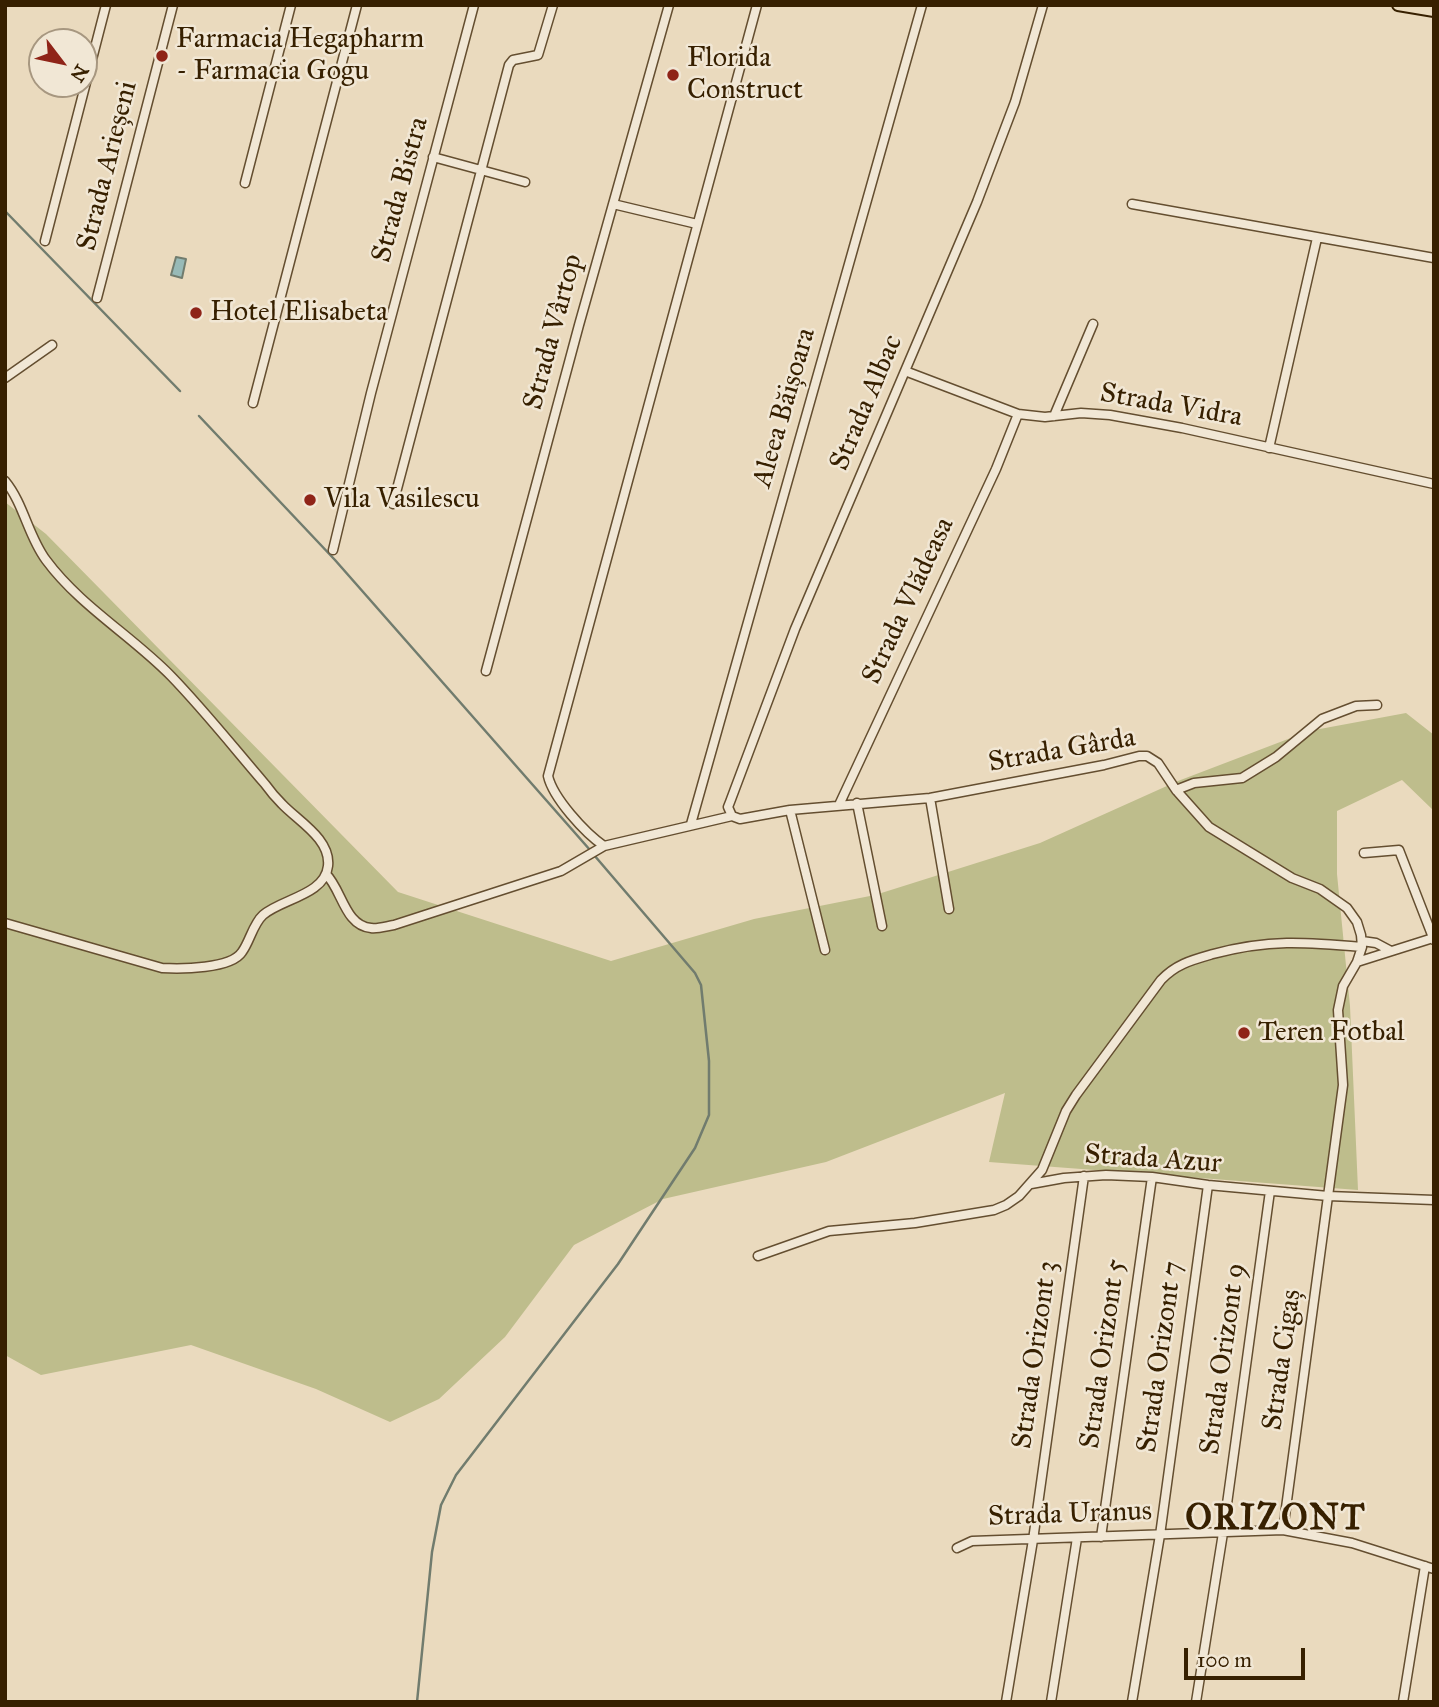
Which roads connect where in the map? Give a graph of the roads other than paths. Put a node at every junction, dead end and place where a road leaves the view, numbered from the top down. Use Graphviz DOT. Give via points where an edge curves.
graph roads {
  1 [pos="106,5"];
  2 [pos="173,5"];
  3 [pos="290,5"];
  4 [pos="358,5"];
  5 [pos="474,5"];
  6 [pos="553,5"];
  7 [pos="669,5"];
  8 [pos="757,5"];
  9 [pos="922,5"];
  10 [pos="1043,5"];
  11 [pos="1398,5"];
  12 [pos="1434,11"];
  13 [pos="433,157"];
  14 [pos="482,170"];
  15 [pos="524,182"];
  16 [pos="245,183"];
  17 [pos="613,204"];
  18 [pos="1132,204"];
  19 [pos="697,224"];
  20 [pos="1317,238"];
  21 [pos="46,241"];
  22 [pos="1434,258"];
  23 [pos="97,298"];
  24 [pos="1093,324"];
  25 [pos="52,345"];
  26 [pos="905,371"];
  27 [pos="5,378"];
  28 [pos="253,403"];
  29 [pos="1018,414"];
  30 [pos="1054,416"];
  31 [pos="1269,448"];
  32 [pos="5,481"];
  33 [pos="1434,484"];
  34 [pos="393,504"];
  35 [pos="333,550"];
  36 [pos="486,671"];
  37 [pos="1377,705"];
  38 [pos="1176,790"];
  39 [pos="930,798"];
  40 [pos="857,803"];
  41 [pos="839,805"];
  42 [pos="789,810"];
  43 [pos="732,816"];
  44 [pos="691,824"];
  45 [pos="602,848"];
  46 [pos="1364,853"];
  47 [pos="326,873"];
  48 [pos="949,909"];
  49 [pos="5,923"];
  50 [pos="882,926"];
  51 [pos="1433,939"];
  52 [pos="1362,944"];
  53 [pos="825,950"];
  54 [pos="1391,951"];
  55 [pos="1357,962"];
  56 [pos="1084,1176"];
  57 [pos="1152,1177"];
  58 [pos="1031,1184"];
  59 [pos="1208,1185"];
  60 [pos="1270,1191"];
  61 [pos="1328,1196"];
  62 [pos="1434,1200"];
  63 [pos="758,1256"];
  64 [pos="1283,1530"];
  65 [pos="1223,1533"];
  66 [pos="1160,1535"];
  67 [pos="1101,1537"];
  68 [pos="1077,1538"];
  69 [pos="1033,1540"];
  70 [pos="957,1548"];
  71 [pos="1429,1568"];
  72 [pos="1006,1702"];
  73 [pos="1051,1702"];
  74 [pos="1132,1702"];
  75 [pos="1196,1702"];
  76 [pos="1403,1702"];
  1 -- 21 [label="street"];
  2 -- 23 [label="street, Strada Arieșeni"];
  3 -- 16 [label="street"];
  4 -- 28 [label="street"];
  5 -- 13 [label="street, Strada Bistra"];
  6 -- 14 [label="street" via="538,55 509,65"];
  7 -- 17 [label="street, Strada Vârtop"];
  8 -- 19 [label="street"];
  9 -- 44 [label="street, Aleea Băișoara"];
  10 -- 26 [label="street, Strada Albac" via="1015,102"];
  11 -- 12 [label="main road"];
  13 -- 14 [label="street"];
  13 -- 35 [label="street, Strada Bistra"];
  14 -- 15 [label="street"];
  14 -- 34 [label="street"];
  17 -- 19 [label="street"];
  17 -- 36 [label="street, Strada Vârtop"];
  18 -- 20 [label="street"];
  19 -- 45 [label="street" via="548,776 555,793"];
  20 -- 22 [label="street"];
  20 -- 31 [label="street"];
  24 -- 30 [label="street"];
  25 -- 27 [label="street"];
  26 -- 29 [label="street, Strada Vidra"];
  26 -- 43 [label="street, Strada Albac" via="795,629 728,807"];
  29 -- 30 [label="street, Strada Vidra"];
  29 -- 41 [label="street, Strada Vlădeasa"];
  30 -- 31 [label="street, Strada Vidra" via="1110,415"];
  31 -- 33 [label="street, Strada Vidra"];
  32 -- 47 [label="street" via="46,561 172,676 282,804 322,842 328,856"];
  37 -- 38 [label="street" via="1356,706 1322,719 1242,778 1194,783"];
  38 -- 39 [label="street, Strada Gârda" via="1158,763 1139,755"];
  38 -- 52 [label="street, Strada Gârda" via="1209,827 1292,878 1335,897 1357,922"];
  39 -- 40 [label="street, Strada Gârda"];
  39 -- 48 [label="street"];
  40 -- 41 [label="street, Strada Gârda"];
  40 -- 50 [label="street"];
  41 -- 42 [label="street, Strada Gârda"];
  42 -- 43 [label="street, Strada Gârda"];
  42 -- 53 [label="street"];
  43 -- 44 [label="street, Strada Gârda"];
  44 -- 45 [label="street, Strada Gârda"];
  45 -- 47 [label="street, Strada Gârda" via="561,871 372,929 351,917"];
  46 -- 51 [label="street" via="1399,850"];
  47 -- 49 [label="street" via="312,889 265,913 239,957 230,962 162,968"];
  51 -- 54 [label="street"];
  52 -- 54 [label="street" via="1376,943"];
  52 -- 55 [label="street"];
  52 -- 58 [label="street" via="1280,941 1176,966 1076,1095"];
  54 -- 55 [label="street"];
  55 -- 61 [label="street" via="1343,986 1338,1010 1343,1085"];
  56 -- 57 [label="street, Strada Azur"];
  56 -- 58 [label="street, Strada Azur"];
  56 -- 69 [label="street, Strada Orizont 3"];
  57 -- 59 [label="street, Strada Azur"];
  57 -- 67 [label="street, Strada Orizont 5"];
  58 -- 63 [label="street" via="994,1210 828,1231"];
  59 -- 60 [label="street, Strada Azur"];
  59 -- 66 [label="street, Strada Orizont 7"];
  60 -- 61 [label="street, Strada Azur"];
  60 -- 65 [label="street, Strada Orizont 9"];
  61 -- 62 [label="street, Strada Azur"];
  61 -- 64 [label="street, Strada Cigaș"];
  64 -- 65 [label="street, Strada Uranus"];
  64 -- 71 [label="street, Strada Uranus" via="1352,1543"];
  65 -- 66 [label="street, Strada Uranus"];
  65 -- 75 [label="street, Strada Orizont 9"];
  66 -- 67 [label="street, Strada Uranus"];
  66 -- 74 [label="street, Strada Orizont 7"];
  67 -- 68 [label="street, Strada Uranus"];
  68 -- 69 [label="street, Strada Uranus"];
  68 -- 73 [label="street"];
  69 -- 70 [label="street, Strada Uranus" via="972,1541"];
  69 -- 72 [label="street, Strada Orizont 3"];
  71 -- 76 [label="street"];
}
